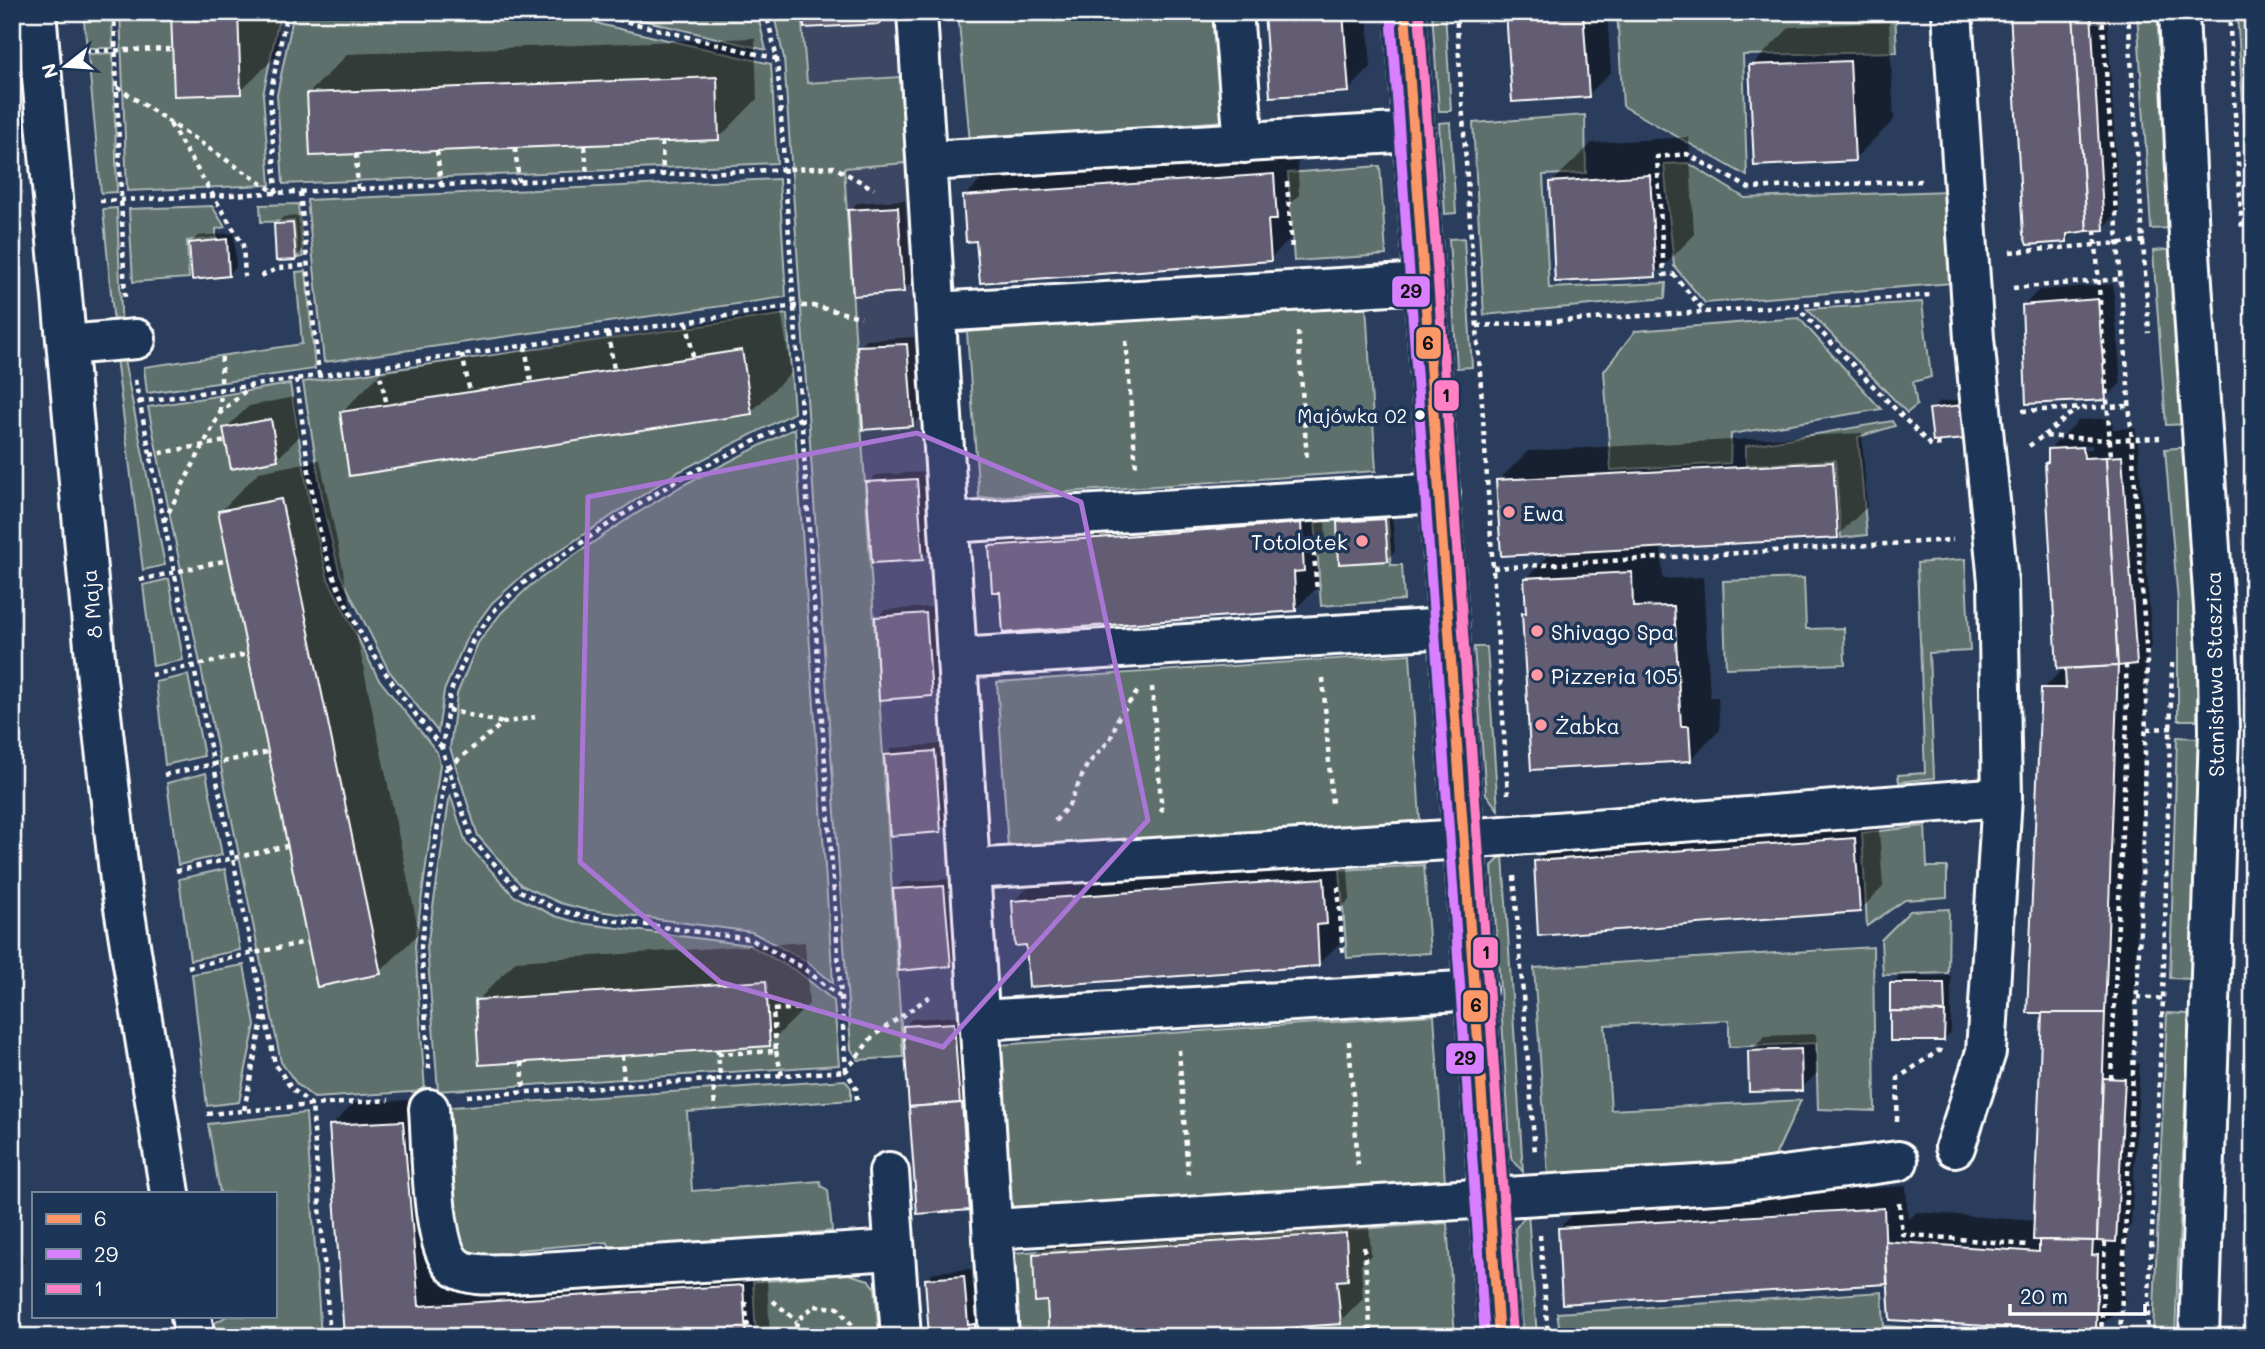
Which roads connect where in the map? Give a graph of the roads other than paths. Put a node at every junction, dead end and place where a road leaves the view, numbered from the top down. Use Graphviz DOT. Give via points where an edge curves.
graph roads {
  1 [pos="36,12"];
  2 [pos="917,12"];
  3 [pos="1233,12"];
  4 [pos="1405,12"];
  5 [pos="1952,12"];
  6 [pos="2179,12"];
  7 [pos="1414,132"];
  8 [pos="1244,143"];
  9 [pos="927,161"];
  10 [pos="1424,283"];
  11 [pos="936,312"];
  12 [pos="131,340"];
  13 [pos="67,345"];
  14 [pos="1440,493"];
  15 [pos="949,523"];
  16 [pos="1449,628"];
  17 [pos="957,658"];
  18 [pos="2002,797"];
  19 [pos="1464,839"];
  20 [pos="971,869"];
  21 [pos="1476,990"];
  22 [pos="980,1020"];
  23 [pos="430,1103"];
  24 [pos="1955,1147"];
  25 [pos="1898,1161"];
  26 [pos="889,1172"];
  27 [pos="170,1192"];
  28 [pos="1490,1199"];
  29 [pos="993,1230"];
  30 [pos="894,1250"];
  31 [pos="191,1318"];
  32 [pos="195,1337"];
  33 [pos="901,1337"];
  34 [pos="999,1337"];
  35 [pos="1499,1337"];
  36 [pos="2199,1337"];
  1 -- 13 [label="street, 8 Maja"];
  2 -- 9 [label="street"];
  3 -- 8 [label="street"];
  4 -- 7 [label="street"];
  5 -- 18 [label="street" via="1998,582"];
  6 -- 36 [label="street, Stanisława Staszica" via="2219,731"];
  7 -- 8 [label="street"];
  7 -- 10 [label="street"];
  8 -- 9 [label="street"];
  9 -- 11 [label="street"];
  10 -- 11 [label="street"];
  10 -- 14 [label="street"];
  11 -- 15 [label="street"];
  12 -- 13 [label="street"];
  13 -- 27 [label="street, 8 Maja" via="121,889"];
  14 -- 15 [label="street"];
  14 -- 16 [label="street"];
  15 -- 17 [label="street"];
  16 -- 17 [label="street" via="1320,636 1150,660"];
  16 -- 19 [label="street"];
  17 -- 20 [label="street"];
  18 -- 19 [label="street"];
  18 -- 24 [label="street" via="1986,1052"];
  19 -- 20 [label="street"];
  19 -- 21 [label="street"];
  20 -- 22 [label="street"];
  21 -- 22 [label="street"];
  21 -- 28 [label="street"];
  22 -- 29 [label="street"];
  23 -- 30 [label="street" via="439,1235 459,1270 523,1273"];
  25 -- 28 [label="street" via="1730,1183"];
  26 -- 30 [label="street"];
  28 -- 29 [label="street"];
  28 -- 35 [label="street"];
  29 -- 34 [label="street"];
  30 -- 33 [label="street"];
  31 -- 32 [label="street"];
}
